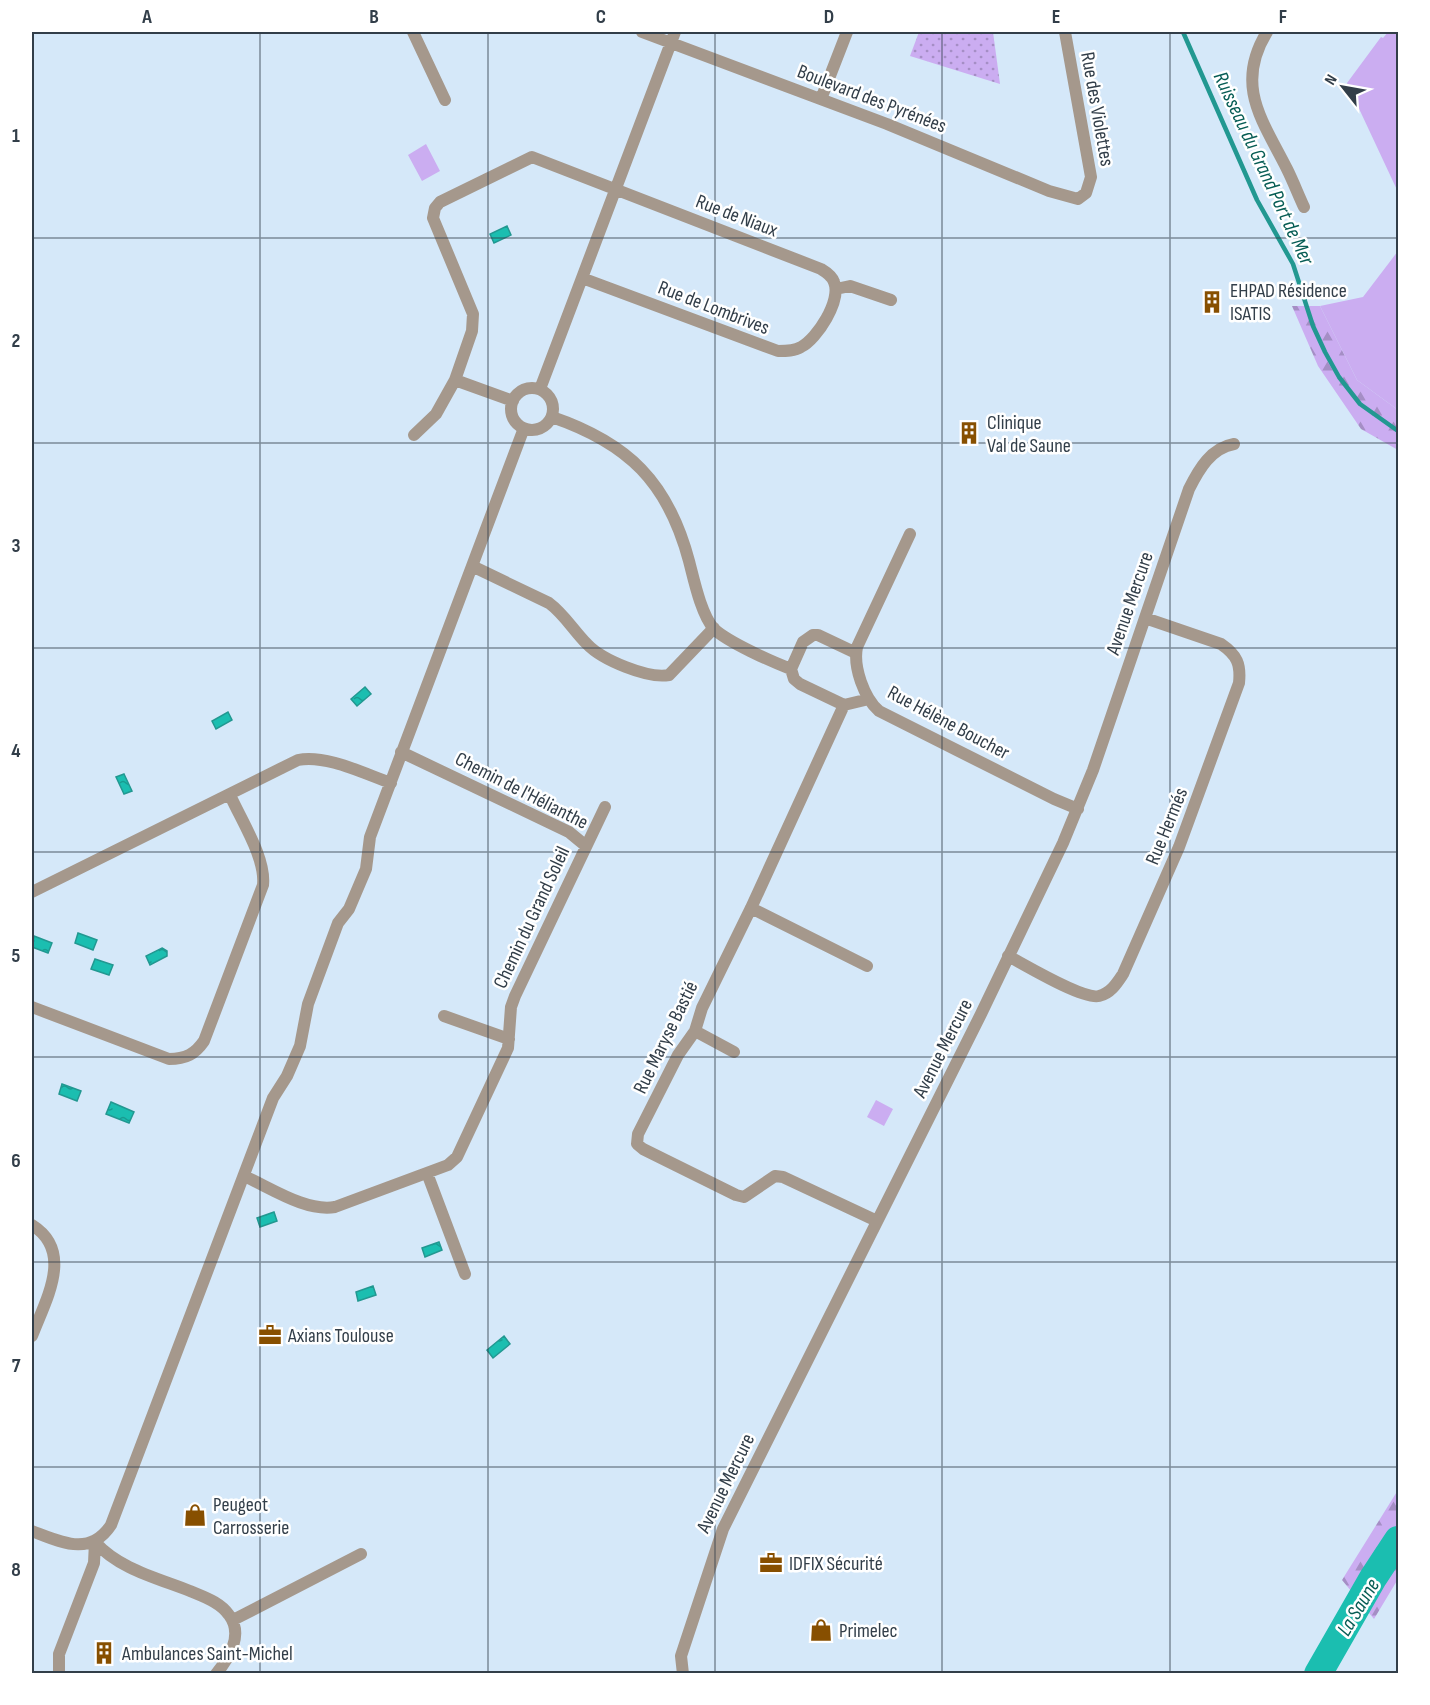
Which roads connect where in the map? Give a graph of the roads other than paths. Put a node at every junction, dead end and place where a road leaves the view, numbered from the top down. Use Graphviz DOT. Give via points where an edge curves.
graph roads {
  1 [pos="413,32"];
  2 [pos="642,32"];
  3 [pos="847,32"];
  4 [pos="1065,32"];
  5 [pos="1267,32"];
  6 [pos="673,37"];
  7 [pos="821,99"];
  8 [pos="445,100"];
  9 [pos="615,189"];
  10 [pos="1086,193"];
  11 [pos="1304,207"];
  12 [pos="582,278"];
  13 [pos="836,289"];
  14 [pos="891,300"];
  15 [pos="455,380"];
  16 [pos="540,389"];
  17 [pos="513,401"];
  18 [pos="552,417"];
  19 [pos="524,428"];
  20 [pos="414,435"];
  21 [pos="1234,444"];
  22 [pos="910,534"];
  23 [pos="472,566"];
  24 [pos="1145,618"];
  25 [pos="714,628"];
  26 [pos="856,653"];
  27 [pos="791,669"];
  28 [pos="869,699"];
  29 [pos="844,705"];
  30 [pos="401,752"];
  31 [pos="391,783"];
  32 [pos="230,795"];
  33 [pos="605,807"];
  34 [pos="1078,809"];
  35 [pos="586,846"];
  36 [pos="32,892"];
  37 [pos="751,908"];
  38 [pos="1008,956"];
  39 [pos="867,966"];
  40 [pos="32,1007"];
  41 [pos="444,1016"];
  42 [pos="695,1031"];
  43 [pos="509,1039"];
  44 [pos="734,1052"];
  45 [pos="427,1173"];
  46 [pos="244,1176"];
  47 [pos="877,1221"];
  48 [pos="32,1225"];
  49 [pos="465,1274"];
  50 [pos="32,1336"];
  51 [pos="32,1531"];
  52 [pos="95,1542"];
  53 [pos="361,1554"];
  54 [pos="233,1620"];
  55 [pos="58,1674"];
  56 [pos="216,1674"];
  57 [pos="683,1674"];
  1 -- 8 [label="street"];
  2 -- 6 [label="street, Boulevard des Pyrénées"];
  3 -- 7 [label="street"];
  4 -- 10 [label="street, Rue des Violettes" via="1091,177"];
  5 -- 11 [label="street" via="1257,55 1252,83 1255,103"];
  6 -- 7 [label="street, Boulevard des Pyrénées"];
  6 -- 9 [label="street"];
  7 -- 10 [label="street, Boulevard des Pyrénées" via="1049,191 1078,199"];
  9 -- 12 [label="street"];
  9 -- 13 [label="street, Rue de Niaux" via="821,268 834,281"];
  9 -- 15 [label="street, Rue de Niaux" via="532,157 437,204 433,222 473,314 472,331"];
  12 -- 13 [label="street, Rue de Lombrives" via="778,351 801,348 815,336 833,304"];
  12 -- 16 [label="street"];
  13 -- 14 [label="street" via="850,286"];
  15 -- 17 [label="street"];
  15 -- 20 [label="street" via="436,414"];
  16 -- 17 [label="street" via="524,390"];
  16 -- 18 [label="street" via="551,400"];
  17 -- 19 [label="street" via="513,417"];
  18 -- 19 [label="street" via="540,428"];
  18 -- 25 [label="street" via="587,430 619,449 659,491 681,533 695,584"];
  19 -- 23 [label="street"];
  21 -- 24 [label="street, Avenue Mercure" via="1224,446 1197,472"];
  22 -- 26 [label="street"];
  23 -- 25 [label="street" via="549,603 599,654 644,674 669,675"];
  23 -- 30 [label="street"];
  24 -- 34 [label="street, Avenue Mercure"];
  24 -- 38 [label="street, Rue Hermés" via="1221,644 1238,659 1240,670 1239,683 1179,847 1123,974 1107,992 1098,996 1079,993"];
  25 -- 27 [label="street"];
  26 -- 27 [label="street" via="813,635 803,642"];
  26 -- 28 [label="street, Rue Hélène Boucher"];
  27 -- 29 [label="street" via="800,684"];
  28 -- 29 [label="street"];
  28 -- 34 [label="street, Rue Hélène Boucher" via="879,711"];
  29 -- 37 [label="street, Rue Maryse Bastié"];
  30 -- 31 [label="street"];
  30 -- 35 [label="street, Chemin de l'Hélianthe" via="569,832"];
  31 -- 32 [label="street" via="307,758"];
  31 -- 46 [label="street" via="370,837 366,869 350,909 338,923 308,1004 300,1046 273,1098"];
  32 -- 36 [label="street"];
  32 -- 40 [label="street" via="265,873 198,1049 186,1057 170,1059"];
  33 -- 35 [label="street, Chemin de l'Hélianthe"];
  34 -- 38 [label="street, Avenue Mercure"];
  35 -- 43 [label="street, Chemin du Grand Soleil" via="515,996"];
  37 -- 39 [label="street"];
  37 -- 42 [label="street, Rue Maryse Bastié" via="702,1008"];
  38 -- 47 [label="street, Avenue Mercure"];
  41 -- 43 [label="street"];
  42 -- 44 [label="street"];
  42 -- 47 [label="street, Rue Maryse Bastié" via="678,1055 638,1134 638,1144 736,1195 744,1197 775,1176 783,1177"];
  43 -- 45 [label="street, Chemin du Grand Soleil" via="504,1058 457,1157"];
  45 -- 46 [label="street, Chemin du Grand Soleil" via="325,1209 306,1205"];
  45 -- 49 [label="street"];
  46 -- 52 [label="street" via="117,1512 104,1536"];
  47 -- 57 [label="street, Avenue Mercure" via="723,1529 681,1656"];
  48 -- 50 [label="street" via="51,1246 55,1268"];
  51 -- 52 [label="street" via="69,1544"];
  52 -- 54 [label="street" via="124,1564 210,1599"];
  52 -- 55 [label="street" via="94,1563 59,1654"];
  53 -- 54 [label="street"];
  54 -- 56 [label="street" via="235,1640"];
}
